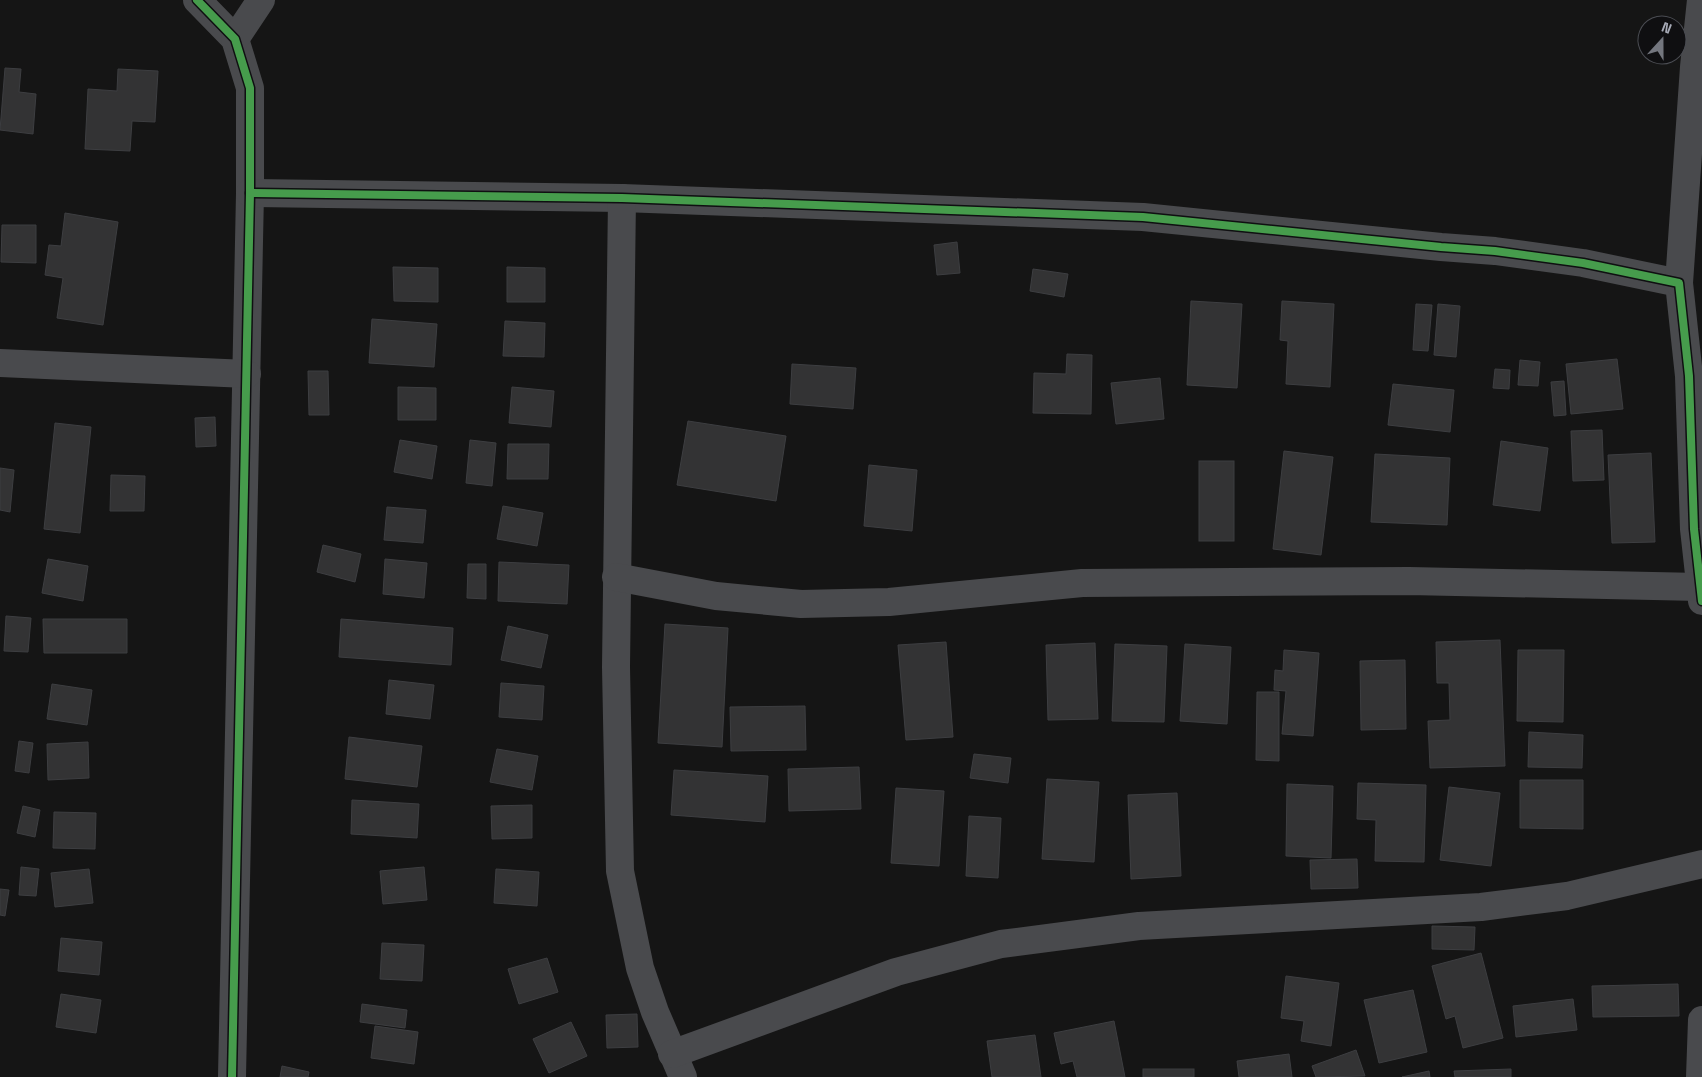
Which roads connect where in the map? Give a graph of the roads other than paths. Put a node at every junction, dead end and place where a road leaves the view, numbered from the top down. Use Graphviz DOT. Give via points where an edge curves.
graph roads {
  1 [pos="197,0"];
  2 [pos="262,0"];
  3 [pos="1701,0"];
  4 [pos="235,38"];
  5 [pos="250,193"];
  6 [pos="622,198"];
  7 [pos="1680,283"];
  8 [pos="0,363"];
  9 [pos="247,374"];
  10 [pos="616,577"];
  11 [pos="1701,594"];
  12 [pos="1702,864"];
  13 [pos="1702,1020"];
  14 [pos="678,1065"];
  15 [pos="232,1077"];
  16 [pos="1700,1077"];
  1 -- 4 [label="street"];
  2 -- 4 [label="street"];
  3 -- 7 [label="street"];
  4 -- 5 [label="street" via="250,88"];
  5 -- 6 [label="street"];
  5 -- 9 [label="street"];
  6 -- 7 [label="street" via="1143,217 1495,251 1583,263"];
  6 -- 10 [label="street"];
  7 -- 11 [label="street" via="1689,376 1694,529"];
  8 -- 9 [label="street"];
  9 -- 15 [label="street"];
  10 -- 11 [label="street" via="716,596 801,604 889,602 1082,583 1408,581"];
  10 -- 14 [label="street" via="620,871 640,968"];
  12 -- 14 [label="street" via="1567,896 1481,907 1139,926 1001,944 896,972"];
  13 -- 16 [label="street"];
}
